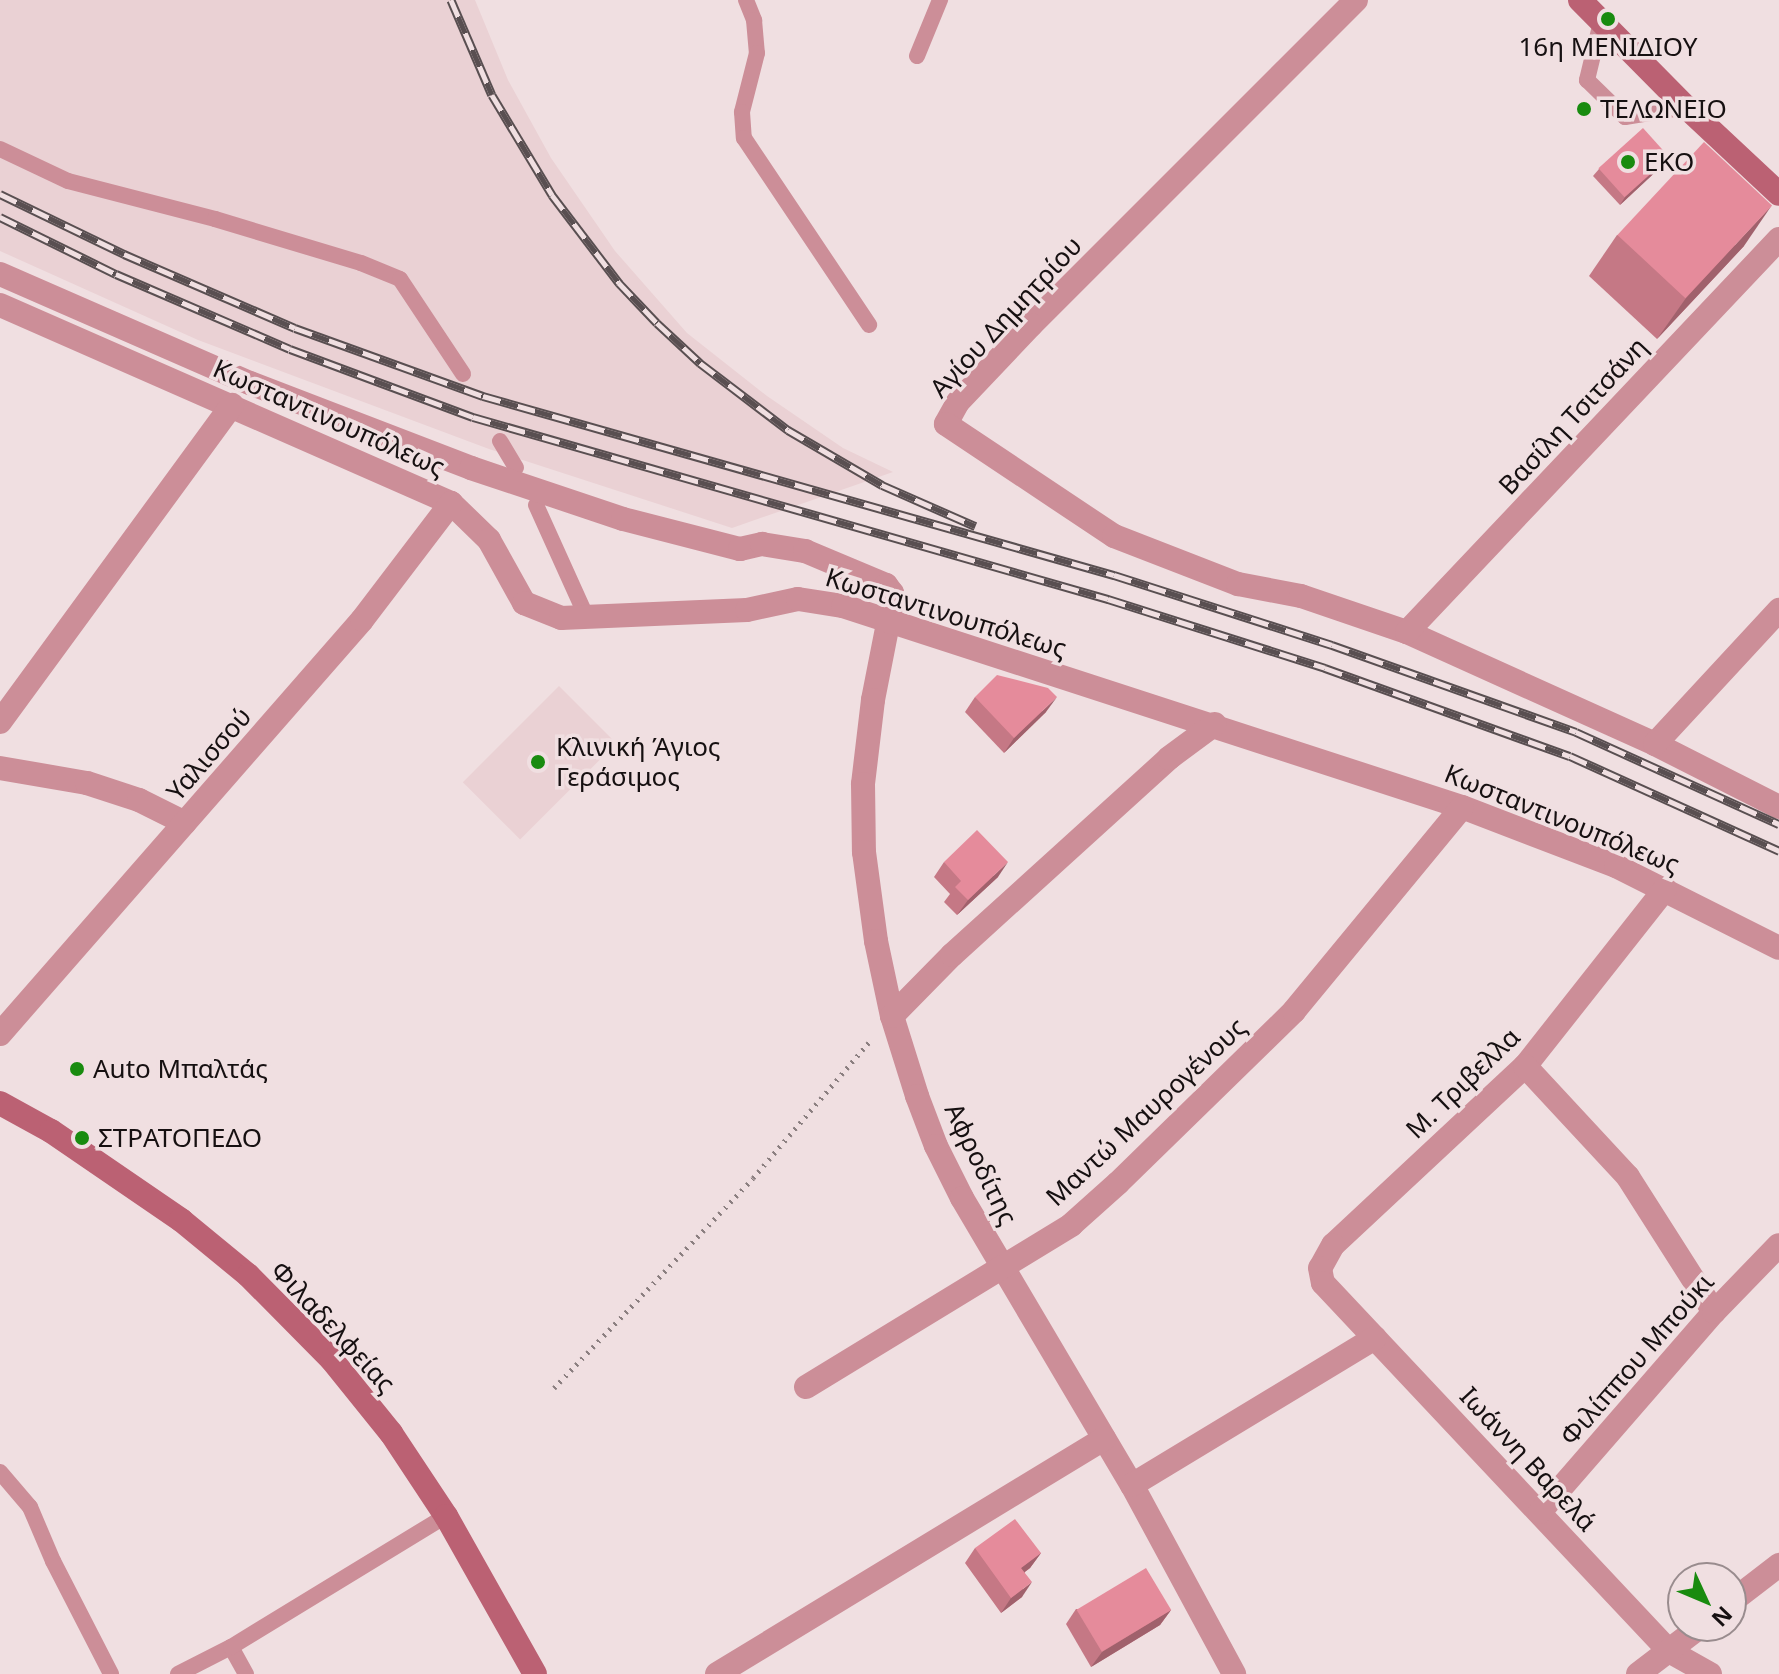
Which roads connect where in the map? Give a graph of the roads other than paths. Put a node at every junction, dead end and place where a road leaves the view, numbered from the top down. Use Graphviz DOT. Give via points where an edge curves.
graph roads {
  1 [pos="746,0"];
  2 [pos="940,0"];
  3 [pos="1356,0"];
  4 [pos="1580,0"];
  5 [pos="1601,22"];
  6 [pos="917,56"];
  7 [pos="1686,107"];
  8 [pos="0,149"];
  9 [pos="1779,194"];
  10 [pos="1779,239"];
  11 [pos="0,274"];
  12 [pos="0,305"];
  13 [pos="869,325"];
  14 [pos="463,374"];
  15 [pos="232,405"];
  16 [pos="500,441"];
  17 [pos="516,468"];
  18 [pos="451,503"];
  19 [pos="536,505"];
  20 [pos="1779,610"];
  21 [pos="587,618"];
  22 [pos="889,623"];
  23 [pos="1407,632"];
  24 [pos="0,722"];
  25 [pos="1215,724"];
  26 [pos="1655,744"];
  27 [pos="0,768"];
  28 [pos="1462,807"];
  29 [pos="1779,807"];
  30 [pos="185,823"];
  31 [pos="1665,889"];
  32 [pos="1779,948"];
  33 [pos="892,1016"];
  34 [pos="0,1034"];
  35 [pos="1525,1066"];
  36 [pos="0,1103"];
  37 [pos="1779,1245"];
  38 [pos="1001,1265"];
  39 [pos="1320,1268"];
  40 [pos="1714,1312"];
  41 [pos="1375,1338"];
  42 [pos="806,1387"];
  43 [pos="1104,1439"];
  44 [pos="0,1472"];
  45 [pos="1132,1485"];
  46 [pos="1540,1512"];
  47 [pos="446,1516"];
  48 [pos="1779,1565"];
  49 [pos="1747,1590"];
  50 [pos="1681,1642"];
  51 [pos="231,1647"];
  52 [pos="1669,1651"];
  53 [pos="111,1674"];
  54 [pos="178,1674"];
  55 [pos="246,1674"];
  56 [pos="535,1674"];
  57 [pos="717,1674"];
  58 [pos="1234,1674"];
  59 [pos="1638,1674"];
  60 [pos="1710,1674"];
  1 -- 13 [label="lane" via="757,53 742,112 744,138"];
  2 -- 6 [label="lane"];
  3 -- 23 [label="street, Αγίου Δημητρίου" via="1031,325 958,402 946,424 1114,536 1238,584 1301,596"];
  4 -- 5 [label="main road"];
  5 -- 7 [label="main road"];
  5 -- 7 [label="lane" via="1587,80 1625,117"];
  7 -- 9 [label="main road"];
  8 -- 14 [label="lane" via="68,181 215,219 400,279"];
  10 -- 23 [label="street, Βασίλη Τσιτσάνη"];
  11 -- 22 [label="street, Κωσταντινουπόλεως" via="250,383 471,468 623,519 740,549 762,544 805,551 876,578 892,593"];
  12 -- 15 [label="street, Κωσταντινουπόλεως"];
  15 -- 18 [label="street, Κωσταντινουπόλεως"];
  15 -- 24 [label="street"];
  16 -- 17 [label="lane"];
  18 -- 21 [label="street, Κωσταντινουπόλεως" via="489,540 524,603 561,618"];
  18 -- 30 [label="street, Υαλισσού" via="362,620"];
  19 -- 21 [label="lane"];
  20 -- 26 [label="street"];
  21 -- 22 [label="street, Κωσταντινουπόλεως" via="747,610 798,599 843,606"];
  22 -- 25 [label="street, Κωσταντινουπόλεως"];
  22 -- 33 [label="street, Αφροδίτης" via="863,784 864,852"];
  23 -- 26 [label="street"];
  25 -- 28 [label="street, Κωσταντινουπόλεως"];
  25 -- 33 [label="street" via="1146,779"];
  26 -- 29 [label="street"];
  27 -- 30 [label="street" via="87,783"];
  28 -- 31 [label="street, Κωσταντινουπόλεως"];
  28 -- 38 [label="street, Μαντώ Μαυρογένους" via="1294,1011 1071,1225"];
  30 -- 34 [label="street, Υαλισσού"];
  31 -- 32 [label="street, Κωσταντινουπόλεως"];
  31 -- 35 [label="street, Μ. Τριβελλα"];
  33 -- 38 [label="street, Αφροδίτης" via="936,1146"];
  35 -- 39 [label="street, Μ. Τριβελλα" via="1333,1245"];
  35 -- 40 [label="street" via="1628,1177"];
  36 -- 47 [label="main road, Φιλαδελφείας" via="127,1181 248,1275 332,1360 391,1433"];
  37 -- 40 [label="street, Φιλίππου Μπούκι"];
  38 -- 42 [label="street, Μαντώ Μαυρογένους"];
  38 -- 43 [label="street, Αφροδίτης"];
  39 -- 41 [label="street, Ιωάννη Βαρελά" via="1323,1283"];
  40 -- 46 [label="street, Φιλίππου Μπούκι"];
  41 -- 45 [label="street"];
  41 -- 46 [label="street, Ιωάννη Βαρελά"];
  43 -- 45 [label="street, Αφροδίτης"];
  43 -- 57 [label="street"];
  44 -- 53 [label="lane" via="30,1507"];
  45 -- 58 [label="street, Αφροδίτης"];
  46 -- 52 [label="street, Ιωάννη Βαρελά"];
  47 -- 51 [label="lane"];
  47 -- 56 [label="main road, Φιλαδελφείας"];
  48 -- 49 [label="street"];
  50 -- 52 [label="street"];
  51 -- 54 [label="lane"];
  51 -- 55 [label="lane"];
  52 -- 59 [label="street"];
  52 -- 60 [label="street, Ιωάννη Βαρελά"];
}
